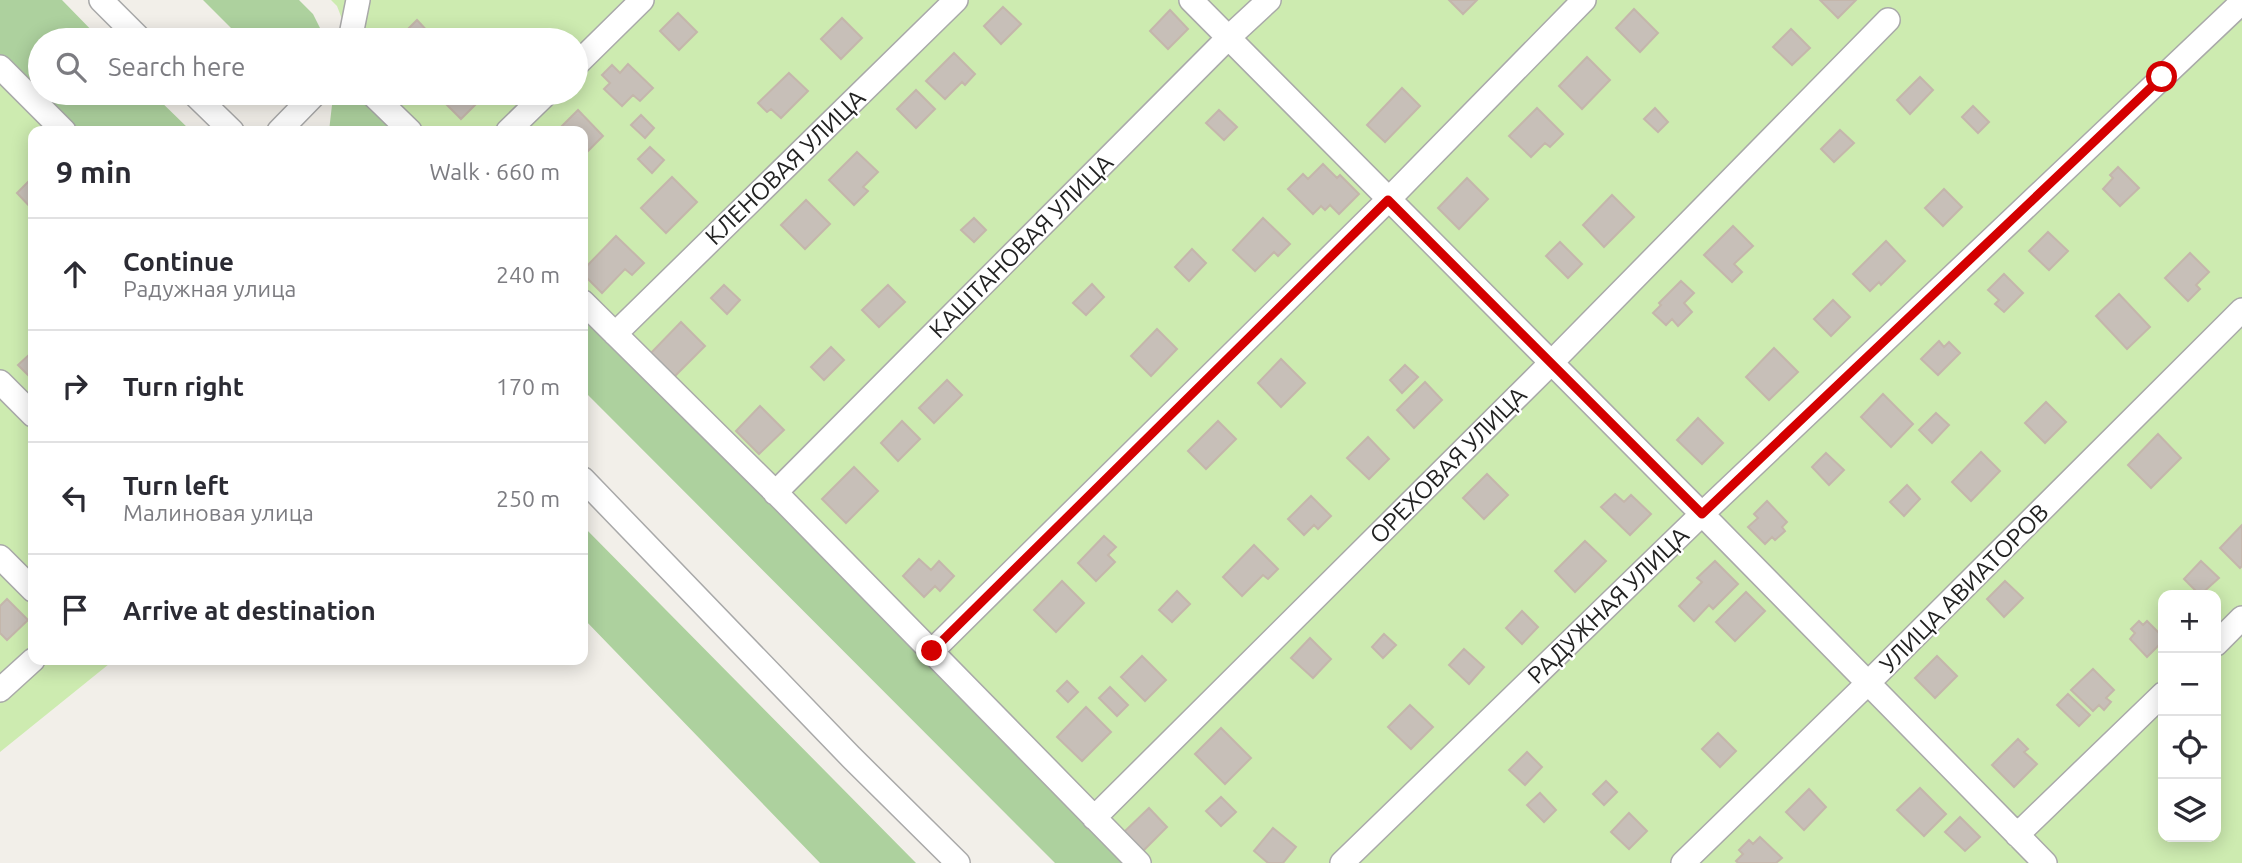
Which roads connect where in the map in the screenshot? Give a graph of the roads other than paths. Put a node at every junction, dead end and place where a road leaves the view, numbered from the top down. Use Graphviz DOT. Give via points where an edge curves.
graph roads {
  1 [pos="101,0"];
  2 [pos="358,0"];
  3 [pos="642,0"];
  4 [pos="956,0"];
  5 [pos="1191,0"];
  6 [pos="1269,0"];
  7 [pos="1584,0"];
  8 [pos="2242,2"];
  9 [pos="1888,20"];
  10 [pos="129,28"];
  11 [pos="352,28"];
  12 [pos="1228,38"];
  13 [pos="588,53"];
  14 [pos="0,67"];
  15 [pos="28,95"];
  16 [pos="38,105"];
  17 [pos="205,105"];
  18 [pos="304,105"];
  19 [pos="383,105"];
  20 [pos="535,105"];
  21 [pos="59,126"];
  22 [pos="227,126"];
  23 [pos="284,126"];
  24 [pos="405,126"];
  25 [pos="513,126"];
  26 [pos="1388,200"];
  27 [pos="588,307"];
  28 [pos="2242,310"];
  29 [pos="615,334"];
  30 [pos="1550,363"];
  31 [pos="0,382"];
  32 [pos="28,410"];
  33 [pos="588,485"];
  34 [pos="775,492"];
  35 [pos="1702,514"];
  36 [pos="0,556"];
  37 [pos="28,585"];
  38 [pos="2242,618"];
  39 [pos="2221,639"];
  40 [pos="932,651"];
  41 [pos="28,665"];
  42 [pos="1868,683"];
  43 [pos="0,690"];
  44 [pos="2158,699"];
  45 [pos="1094,818"];
  46 [pos="2017,835"];
  47 [pos="958,863"];
  48 [pos="1139,863"];
  49 [pos="1342,863"];
  50 [pos="1683,863"];
  51 [pos="2045,863"];
  1 -- 10 [label="street"];
  2 -- 11 [label="street"];
  3 -- 13 [label="street"];
  4 -- 29 [label="street, КЛЕНОВАЯ УЛИЦА"];
  5 -- 12 [label="street"];
  6 -- 12 [label="street, КАШТАНОВАЯ УЛИЦА"];
  7 -- 26 [label="street"];
  8 -- 35 [label="street, РАДУЖНАЯ УЛИЦА"];
  9 -- 30 [label="street, ОРЕХОВАЯ УЛИЦА"];
  12 -- 26 [label="street"];
  12 -- 34 [label="street, КАШТАНОВАЯ УЛИЦА"];
  14 -- 15 [label="street"];
  16 -- 21 [label="street"];
  17 -- 22 [label="street"];
  18 -- 23 [label="street"];
  19 -- 24 [label="street"];
  20 -- 25 [label="street"];
  26 -- 30 [label="street"];
  26 -- 40 [label="street"];
  27 -- 29 [label="street"];
  28 -- 42 [label="street, УЛИЦА АВИАТОРОВ"];
  29 -- 34 [label="street"];
  30 -- 35 [label="street"];
  30 -- 45 [label="street, ОРЕХОВАЯ УЛИЦА"];
  31 -- 32 [label="street"];
  33 -- 47 [label="street"];
  34 -- 40 [label="street"];
  35 -- 42 [label="street"];
  35 -- 49 [label="street, РАДУЖНАЯ УЛИЦА"];
  36 -- 37 [label="street"];
  38 -- 39 [label="street"];
  40 -- 45 [label="street"];
  41 -- 43 [label="street"];
  42 -- 46 [label="street"];
  42 -- 50 [label="street, УЛИЦА АВИАТОРОВ"];
  44 -- 46 [label="street"];
  45 -- 48 [label="street"];
  46 -- 51 [label="street"];
}
